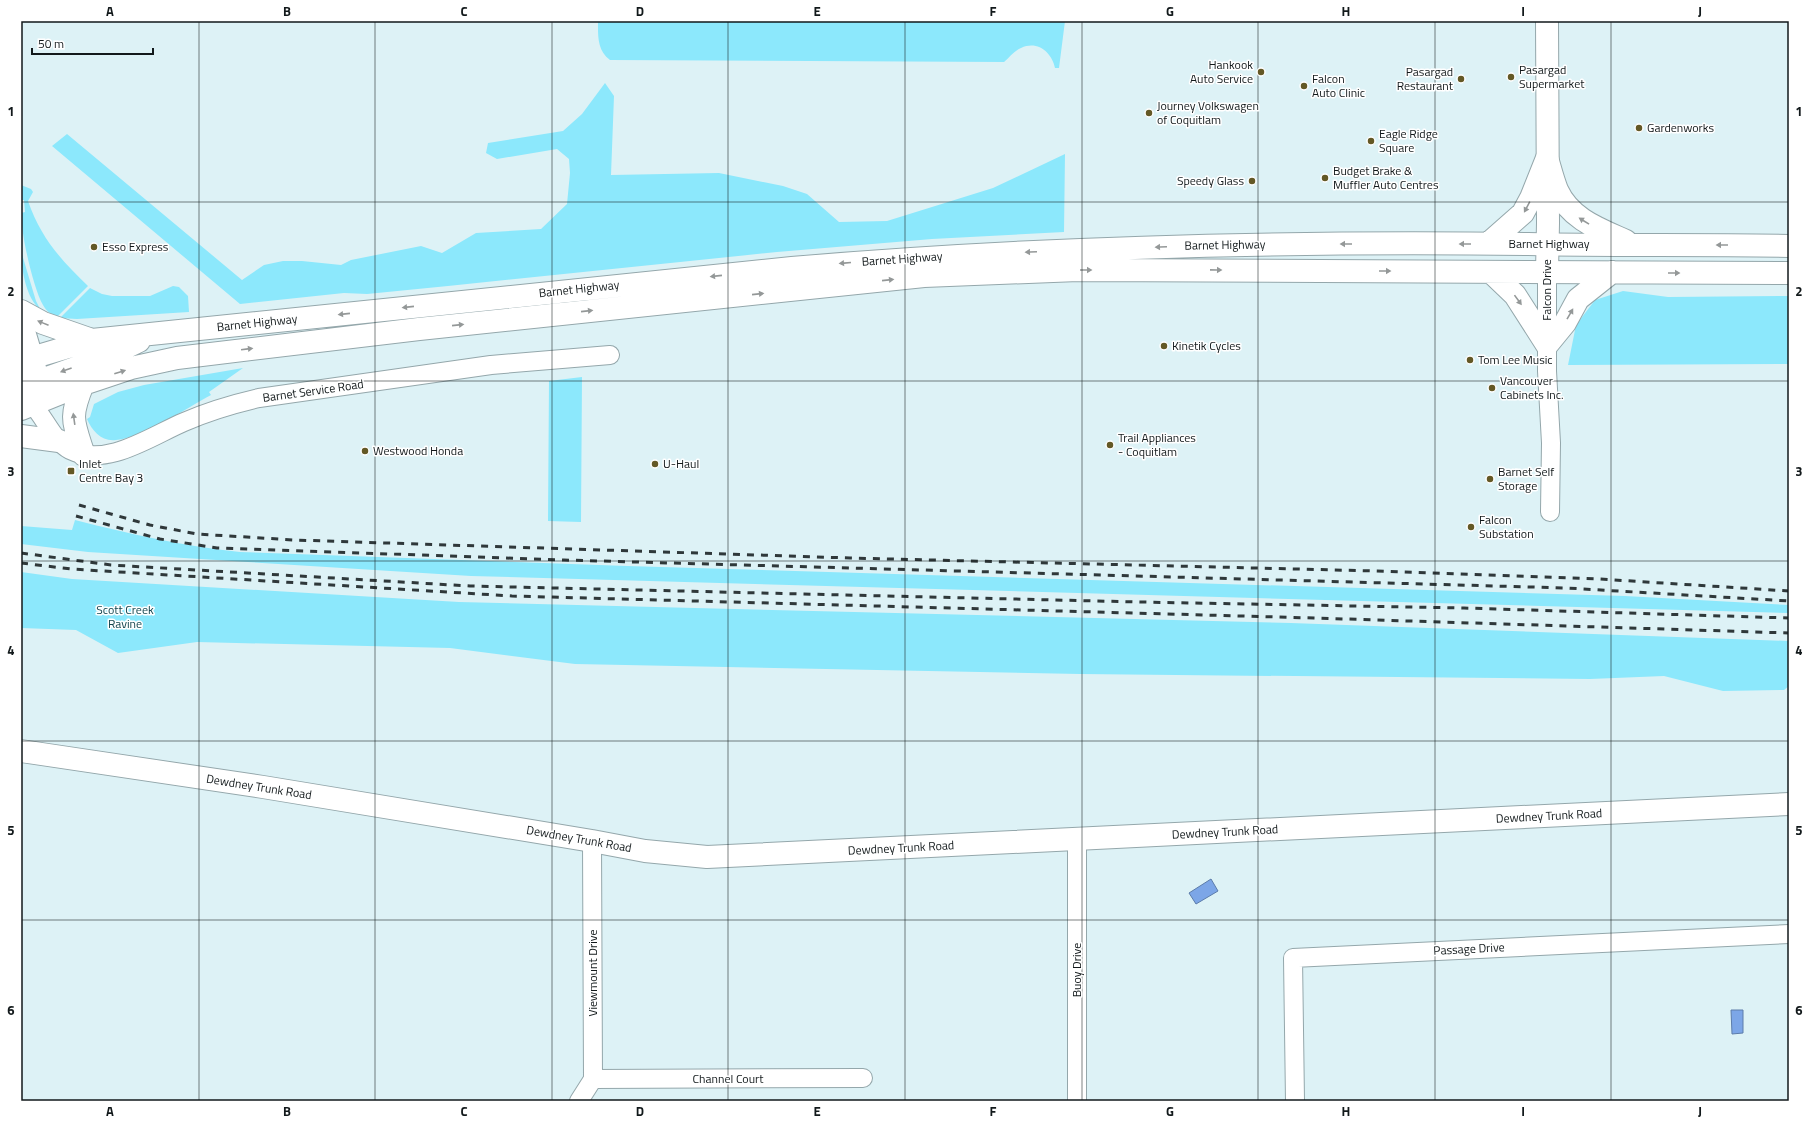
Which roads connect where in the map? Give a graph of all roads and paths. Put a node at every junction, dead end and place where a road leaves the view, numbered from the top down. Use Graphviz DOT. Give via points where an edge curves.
graph roads {
  1 [pos="1547,21"];
  2 [pos="1546,158"];
  3 [pos="1489,243"];
  4 [pos="1547,244"];
  5 [pos="1632,244"];
  6 [pos="1789,246"];
  7 [pos="1491,272"];
  8 [pos="1546,272"];
  9 [pos="1612,272"];
  10 [pos="1789,273"];
  11 [pos="21,311"];
  12 [pos="21,321"];
  13 [pos="154,334"];
  14 [pos="92,340"];
  15 [pos="1547,345"];
  16 [pos="610,355"];
  17 [pos="82,384"];
  18 [pos="30,387"];
  19 [pos="21,436"];
  20 [pos="59,442"];
  21 [pos="84,455"];
  22 [pos="1550,512"];
  23 [pos="21,751"];
  24 [pos="1789,804"];
  25 [pos="1077,839"];
  26 [pos="592,841"];
  27 [pos="1789,934"];
  28 [pos="863,1078"];
  29 [pos="594,1079"];
  30 [pos="579,1101"];
  31 [pos="1077,1101"];
  32 [pos="1295,1101"];
  1 -- 2 [label="main road, Falcon Drive"];
  2 -- 3 [label="main road, one-way" via="1523,213"];
  2 -- 4 [label="main road, Falcon Drive"];
  5 -- 2 [label="main road, one-way" via="1575,216 1557,191"];
  3 -- 4 [label="main road, Barnet Highway"];
  3 -- 13 [label="main road, Barnet Highway, one-way" via="1198,245 900,259 689,278"];
  4 -- 5 [label="main road, Barnet Highway"];
  4 -- 8 [label="main road, Falcon Drive"];
  6 -- 5 [label="main road, Barnet Highway, one-way"];
  7 -- 8 [label="main road, Barnet Highway"];
  7 -- 15 [label="main road, one-way" via="1515,295"];
  17 -- 7 [label="main road, Barnet Highway, one-way" via="131,368 222,352 924,276 1078,270"];
  8 -- 9 [label="main road, Barnet Highway"];
  8 -- 15 [label="street, Falcon Drive"];
  9 -- 10 [label="main road, Barnet Highway, one-way"];
  15 -- 9 [label="main road, one-way" via="1565,323 1578,299"];
  14 -- 11 [label="main road, one-way" via="43,323"];
  12 -- 18 [label="main road"];
  13 -- 14 [label="main road, Barnet Highway"];
  13 -- 18 [label="main road, one-way"];
  14 -- 18 [label="main road, Barnet Highway"];
  15 -- 22 [label="street, Falcon Drive" via="1546,371 1551,443"];
  16 -- 21 [label="street, Barnet Service Road" via="491,365 259,398 226,405 126,448 99,456"];
  17 -- 18 [label="main road, Barnet Highway"];
  21 -- 17 [label="main road, one-way" via="72,413"];
  18 -- 20 [label="street, Barnet Service Road"];
  19 -- 20 [label="main road"];
  20 -- 21 [label="street, Barnet Service Road" via="70,450"];
  23 -- 26 [label="main road, Dewdney Trunk Road" via="263,787"];
  24 -- 25 [label="main road, Dewdney Trunk Road"];
  25 -- 26 [label="main road, Dewdney Trunk Road" via="707,857 645,851"];
  25 -- 31 [label="street, Buoy Drive"];
  26 -- 29 [label="street, Viewmount Drive"];
  27 -- 32 [label="street, Passage Drive" via="1293,958"];
  28 -- 29 [label="street, Channel Court"];
  29 -- 30 [label="street"];
}
